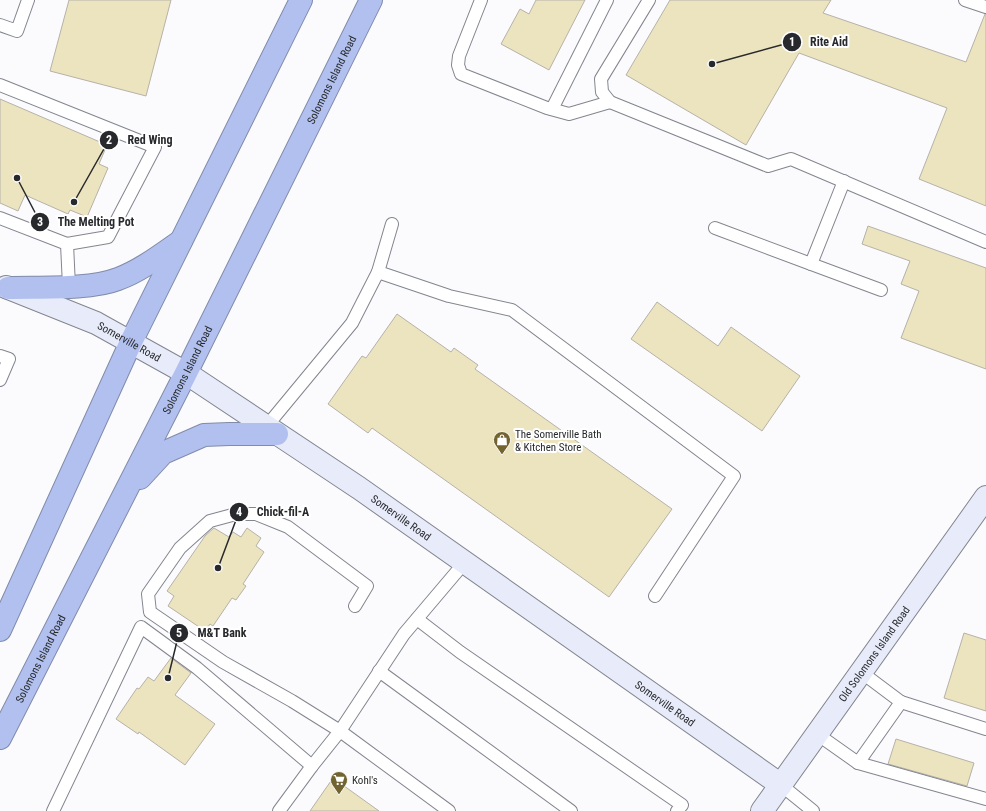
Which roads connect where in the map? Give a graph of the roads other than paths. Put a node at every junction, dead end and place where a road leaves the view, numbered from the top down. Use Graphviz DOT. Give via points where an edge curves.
graph roads {
  1 [pos="28,0"];
  2 [pos="301,0"];
  3 [pos="371,0"];
  4 [pos="481,0"];
  5 [pos="607,0"];
  6 [pos="649,0"];
  7 [pos="965,0"];
  8 [pos="986,7"];
  9 [pos="0,25"];
  10 [pos="0,85"];
  11 [pos="610,102"];
  12 [pos="552,109"];
  13 [pos="844,181"];
  14 [pos="0,218"];
  15 [pos="392,224"];
  16 [pos="715,228"];
  17 [pos="182,241"];
  18 [pos="986,242"];
  19 [pos="67,244"];
  20 [pos="811,264"];
  21 [pos="378,272"];
  22 [pos="69,286"];
  23 [pos="4,287"];
  24 [pos="881,290"];
  25 [pos="131,342"];
  26 [pos="0,356"];
  27 [pos="186,373"];
  28 [pos="0,380"];
  29 [pos="272,430"];
  30 [pos="123,497"];
  31 [pos="986,497"];
  32 [pos="465,562"];
  33 [pos="655,596"];
  34 [pos="356,606"];
  35 [pos="417,619"];
  36 [pos="0,630"];
  37 [pos="379,671"];
  38 [pos="861,672"];
  39 [pos="901,702"];
  40 [pos="986,729"];
  41 [pos="340,731"];
  42 [pos="817,734"];
  43 [pos="0,738"];
  44 [pos="858,763"];
  45 [pos="312,766"];
  46 [pos="781,785"];
  47 [pos="986,799"];
  48 [pos="563,809"];
  49 [pos="53,811"];
  50 [pos="279,811"];
  51 [pos="449,811"];
  52 [pos="677,811"];
  53 [pos="762,811"];
  54 [pos="814,811"];
  1 -- 9 [label="lane" via="17,32"];
  2 -- 17 [label="highway"];
  3 -- 27 [label="highway, Solomons Island Road"];
  4 -- 12 [label="lane" via="459,56 461,74"];
  5 -- 12 [label="lane"];
  6 -- 11 [label="lane" via="601,79 602,92"];
  7 -- 8 [label="lane"];
  10 -- 19 [label="lane" via="155,147 108,238"];
  11 -- 12 [label="lane" via="569,114"];
  11 -- 13 [label="lane" via="768,166 791,159"];
  13 -- 18 [label="lane"];
  13 -- 20 [label="lane"];
  14 -- 19 [label="lane"];
  15 -- 21 [label="lane"];
  16 -- 20 [label="lane"];
  17 -- 22 [label="highway" via="117,279"];
  17 -- 25 [label="highway"];
  19 -- 22 [label="lane"];
  20 -- 24 [label="lane"];
  21 -- 29 [label="lane" via="352,323"];
  21 -- 33 [label="lane" via="449,296 512,310 734,476"];
  22 -- 23 [label="highway"];
  23 -- 25 [label="street, Somerville Road" via="96,323"];
  25 -- 27 [label="street, Somerville Road"];
  25 -- 36 [label="highway"];
  26 -- 28 [label="lane" via="10,359"];
  27 -- 29 [label="street, Somerville Road"];
  27 -- 30 [label="highway, Solomons Island Road"];
  29 -- 30 [label="highway" via="204,435 163,453"];
  29 -- 32 [label="street, Somerville Road"];
  30 -- 43 [label="highway, Solomons Island Road"];
  31 -- 38 [label="street, Old Solomons Island Road"];
  32 -- 35 [label="lane"];
  32 -- 46 [label="street, Somerville Road"];
  34 -- 41 [label="lane" via="367,586 288,527 256,514 236,514 210,521 180,548 148,594 150,612 223,662"];
  35 -- 37 [label="lane"];
  35 -- 52 [label="lane" via="460,652 682,805"];
  37 -- 41 [label="lane"];
  37 -- 48 [label="lane"];
  38 -- 39 [label="lane"];
  38 -- 42 [label="street, Old Solomons Island Road"];
  39 -- 40 [label="lane"];
  39 -- 44 [label="lane"];
  41 -- 45 [label="lane"];
  41 -- 51 [label="lane"];
  42 -- 44 [label="lane"];
  42 -- 46 [label="street, Old Solomons Island Road"];
  44 -- 47 [label="lane"];
  45 -- 49 [label="lane" via="197,668 141,627"];
  45 -- 50 [label="lane"];
  46 -- 53 [label="street, Old Solomons Island Road"];
  46 -- 54 [label="lane"];
}
